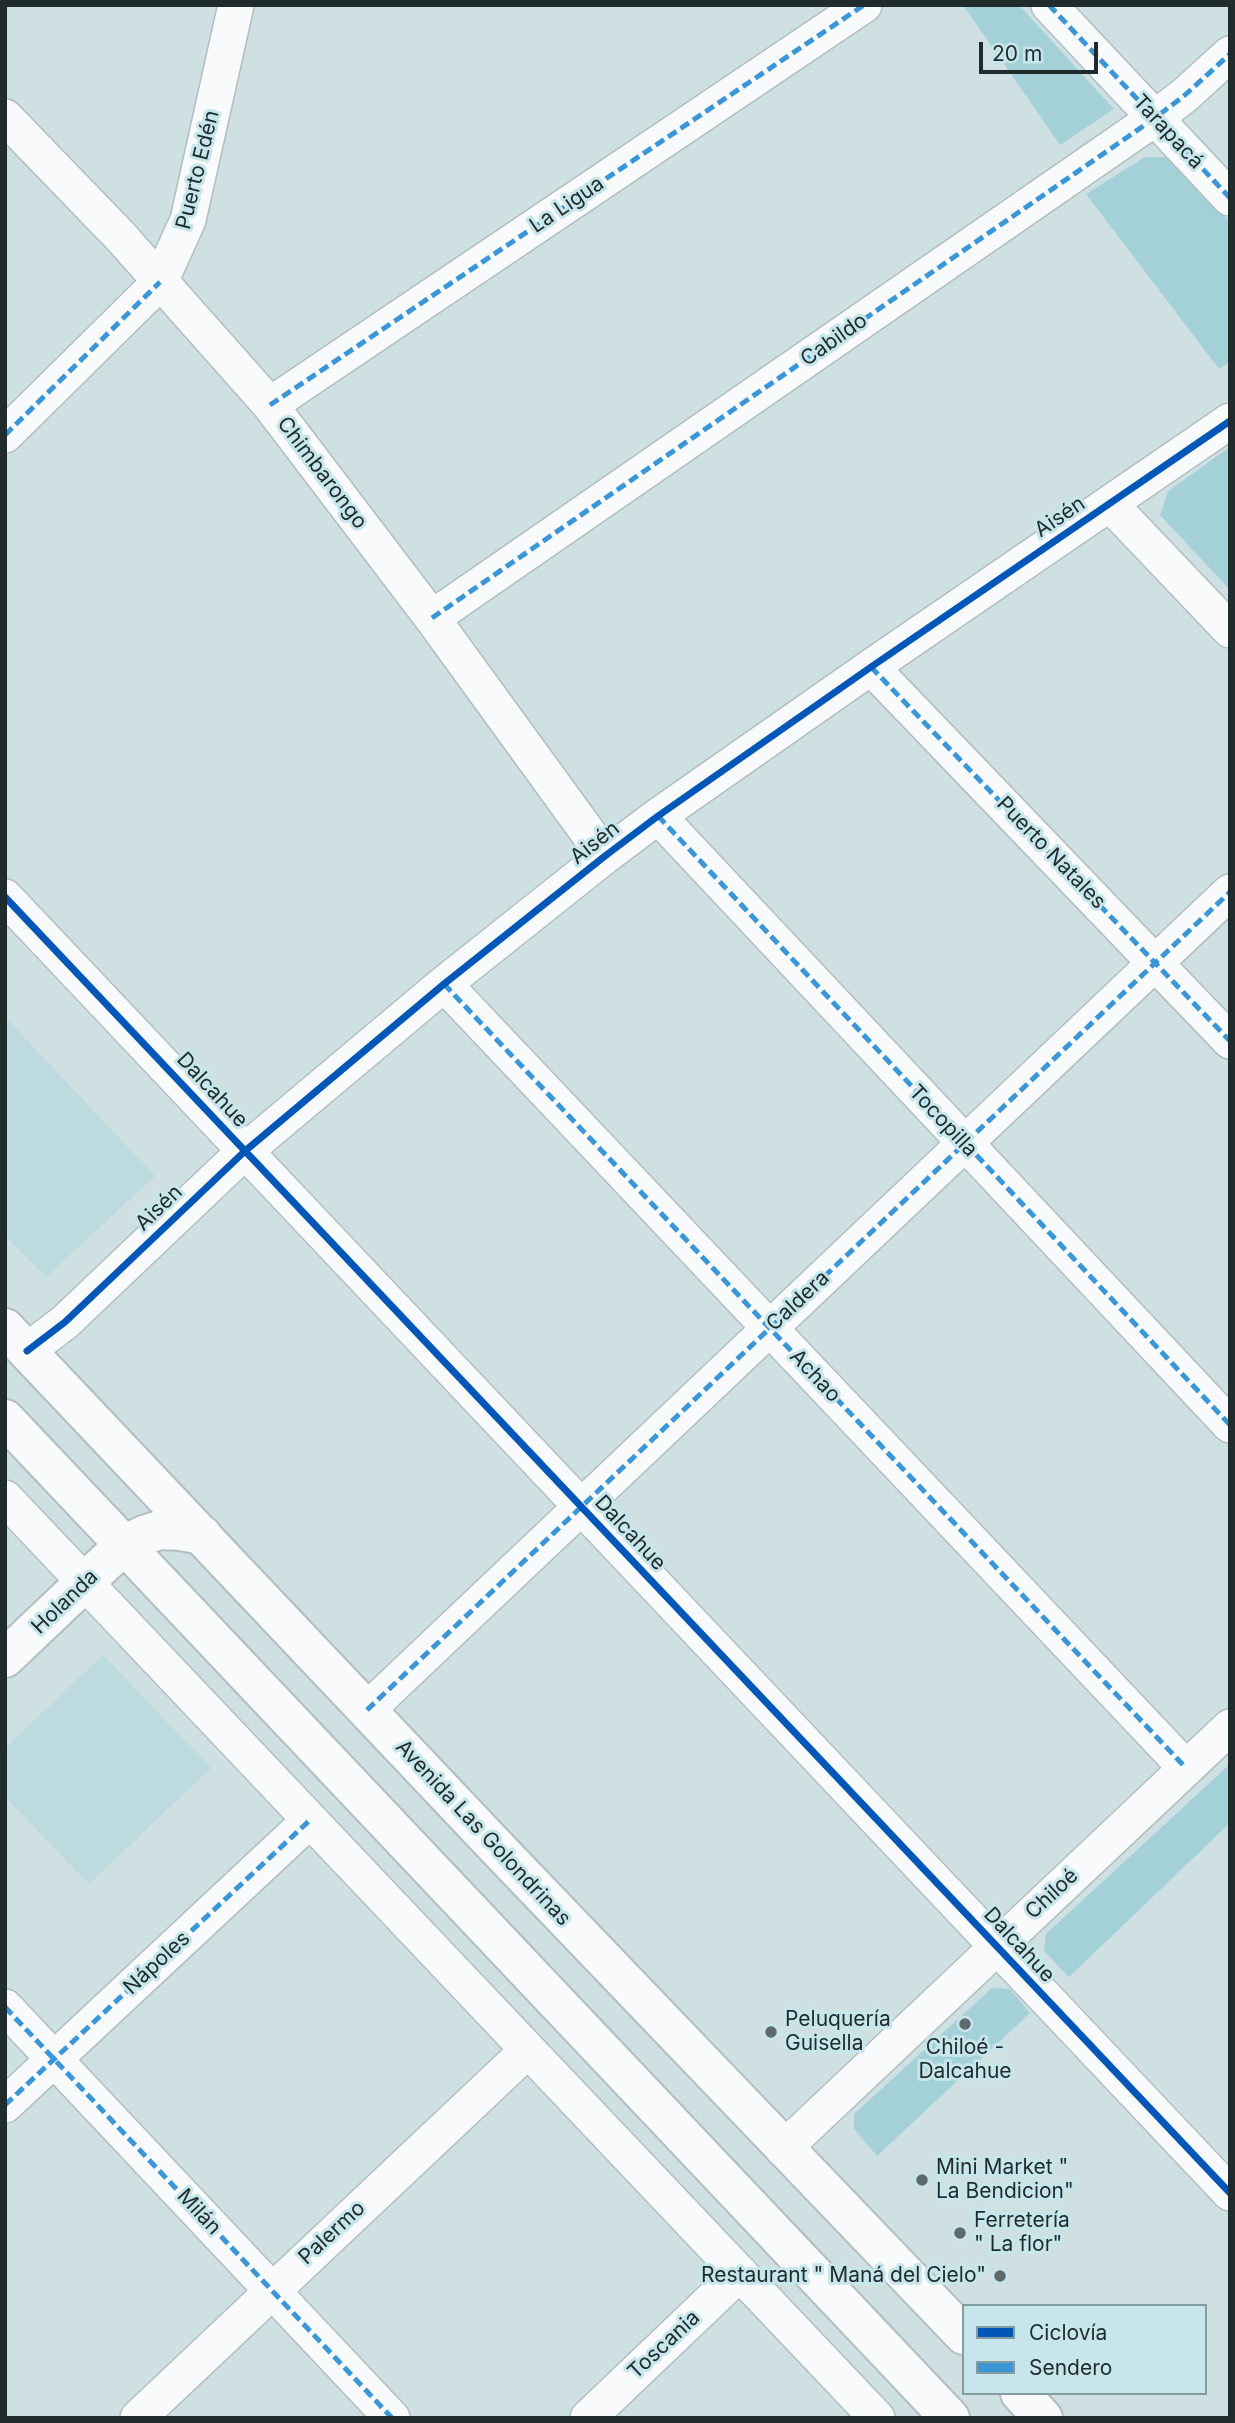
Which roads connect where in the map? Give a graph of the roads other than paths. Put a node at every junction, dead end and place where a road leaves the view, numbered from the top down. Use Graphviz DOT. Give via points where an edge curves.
graph roads {
  1 [pos="236,5"];
  2 [pos="864,5"];
  3 [pos="1049,5"];
  4 [pos="1230,54"];
  5 [pos="5,117"];
  6 [pos="1154,118"];
  7 [pos="1230,198"];
  8 [pos="160,282"];
  9 [pos="270,405"];
  10 [pos="1230,421"];
  11 [pos="5,435"];
  12 [pos="1110,504"];
  13 [pos="432,618"];
  14 [pos="1230,630"];
  15 [pos="871,667"];
  16 [pos="658,817"];
  17 [pos="605,856"];
  18 [pos="1230,892"];
  19 [pos="5,897"];
  20 [pos="1156,962"];
  21 [pos="444,984"];
  22 [pos="1230,1041"];
  23 [pos="965,1144"];
  24 [pos="245,1151"];
  25 [pos="770,1328"];
  26 [pos="12,1344"];
  27 [pos="5,1419"];
  28 [pos="1230,1425"];
  29 [pos="5,1499"];
  30 [pos="581,1507"];
  31 [pos="202,1535"];
  32 [pos="124,1545"];
  33 [pos="85,1583"];
  34 [pos="5,1658"];
  35 [pos="367,1710"];
  36 [pos="1230,1727"];
  37 [pos="1186,1768"];
  38 [pos="310,1820"];
  39 [pos="997,1947"];
  40 [pos="5,2007"];
  41 [pos="528,2050"];
  42 [pos="55,2059"];
  43 [pos="5,2105"];
  44 [pos="783,2148"];
  45 [pos="1230,2193"];
  46 [pos="740,2273"];
  47 [pos="271,2289"];
  48 [pos="962,2333"];
  49 [pos="1009,2395"];
  50 [pos="1022,2395"];
  51 [pos="138,2418"];
  52 [pos="393,2418"];
  53 [pos="588,2418"];
  54 [pos="877,2418"];
  55 [pos="950,2418"];
  56 [pos="1012,2418"];
  57 [pos="1043,2418"];
  1 -- 8 [label="street, Puerto Edén" via="188,220"];
  2 -- 9 [label="street, La Ligua"];
  3 -- 6 [label="street, Tarapacá"];
  4 -- 6 [label="street, Cabildo"];
  5 -- 8 [label="street, Chimbarongo"];
  6 -- 7 [label="street, Tarapacá"];
  6 -- 13 [label="street, Cabildo"];
  8 -- 9 [label="street, Chimbarongo"];
  8 -- 11 [label="street, Puerto Edén"];
  9 -- 13 [label="street, Chimbarongo"];
  10 -- 12 [label="street, Aisén"];
  12 -- 14 [label="street"];
  12 -- 15 [label="street, Aisén"];
  13 -- 17 [label="street, Chimbarongo"];
  15 -- 16 [label="street, Aisén"];
  15 -- 20 [label="street, Puerto Natales"];
  16 -- 17 [label="street, Aisén"];
  16 -- 23 [label="street, Tocopilla"];
  17 -- 21 [label="street, Aisén"];
  18 -- 20 [label="street, Caldera"];
  19 -- 24 [label="street, Dalcahue"];
  20 -- 22 [label="street, Puerto Natales"];
  20 -- 23 [label="street, Caldera"];
  21 -- 24 [label="street, Aisén"];
  21 -- 25 [label="street, Achao"];
  23 -- 25 [label="street, Caldera"];
  23 -- 28 [label="street, Tocopilla"];
  24 -- 26 [label="street, Aisén" via="65,1322"];
  24 -- 30 [label="street, Dalcahue"];
  25 -- 30 [label="street, Caldera"];
  25 -- 37 [label="street, Achao"];
  26 -- 31 [label="main road, Avenida Las Golondrinas"];
  27 -- 32 [label="main road"];
  29 -- 33 [label="street"];
  30 -- 35 [label="street, Caldera"];
  30 -- 39 [label="street, Dalcahue"];
  31 -- 32 [label="main road" via="160,1530"];
  31 -- 35 [label="main road, Avenida Las Golondrinas"];
  32 -- 33 [label="main road, Holanda"];
  32 -- 55 [label="main road"];
  33 -- 34 [label="main road, Holanda"];
  33 -- 38 [label="street"];
  35 -- 44 [label="main road, Avenida Las Golondrinas"];
  36 -- 37 [label="street, Chiloé"];
  37 -- 39 [label="street, Chiloé"];
  38 -- 41 [label="street"];
  38 -- 42 [label="street, Nápoles"];
  39 -- 44 [label="street, Chiloé"];
  39 -- 45 [label="street, Dalcahue"];
  40 -- 42 [label="street, Milán"];
  41 -- 46 [label="street"];
  41 -- 47 [label="street, Palermo"];
  42 -- 43 [label="street, Nápoles"];
  42 -- 47 [label="street, Milán"];
  44 -- 48 [label="main road, Avenida Las Golondrinas"];
  46 -- 53 [label="street, Toscania"];
  46 -- 54 [label="street"];
  47 -- 51 [label="street, Palermo"];
  47 -- 52 [label="street, Milán"];
  49 -- 56 [label="main road"];
  50 -- 57 [label="main road"];
}
